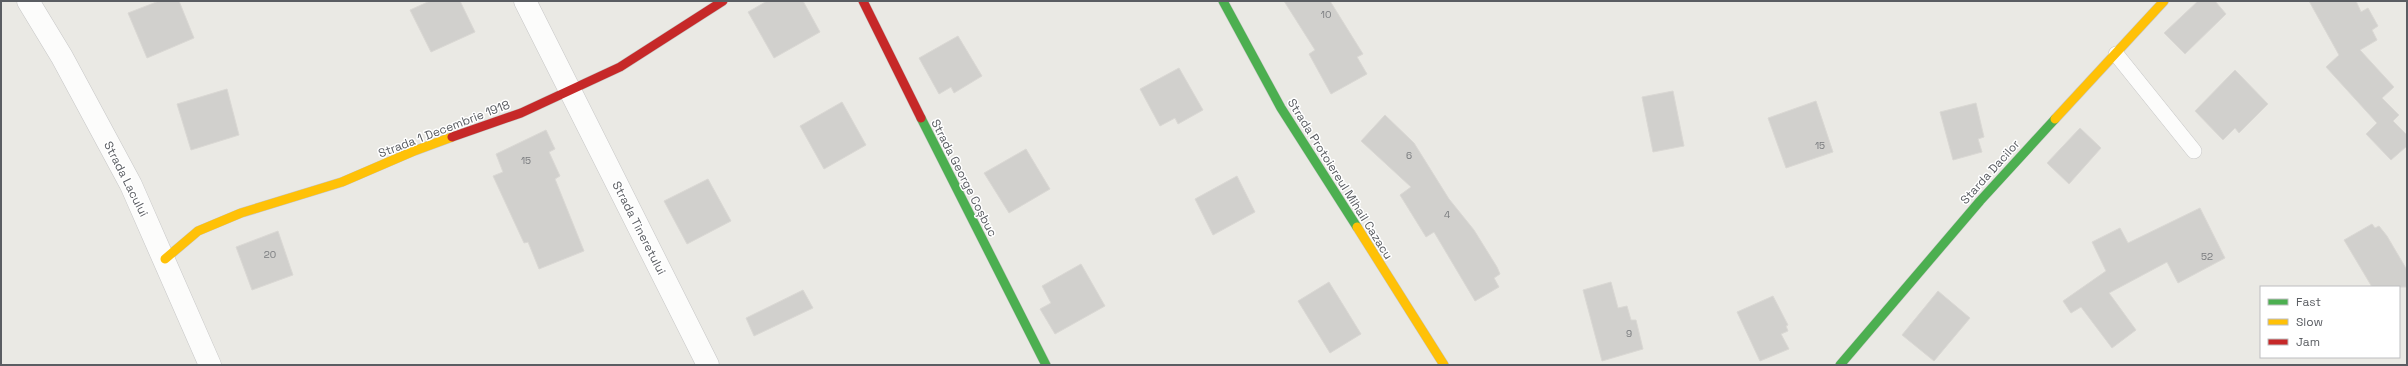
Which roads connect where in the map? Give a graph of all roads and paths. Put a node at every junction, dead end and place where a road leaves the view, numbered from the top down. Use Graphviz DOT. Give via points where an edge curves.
graph roads {
  1 [pos="28,1"];
  2 [pos="525,1"];
  3 [pos="723,1"];
  4 [pos="863,1"];
  5 [pos="1223,1"];
  6 [pos="2164,1"];
  7 [pos="2116,54"];
  8 [pos="569,91"];
  9 [pos="2194,151"];
  10 [pos="165,259"];
  11 [pos="210,365"];
  12 [pos="708,365"];
  13 [pos="1046,365"];
  14 [pos="1444,365"];
  15 [pos="1840,365"];
  1 -- 10 [label="street, Strada Lacului" via="62,57 127,178"];
  2 -- 8 [label="street, Strada Tineretului"];
  3 -- 8 [label="street, Strada 1 Decembrie 1918" via="620,67"];
  4 -- 13 [label="street, Strada George Coșbuc"];
  5 -- 14 [label="street, Strada Protoiereul Mihail Cazacu" via="1281,108"];
  6 -- 7 [label="street, Starda Dacilor"];
  7 -- 9 [label="lane"];
  7 -- 15 [label="street, Starda Dacilor" via="1980,201"];
  8 -- 10 [label="street, Strada 1 Decembrie 1918" via="520,113 414,151 342,182 241,213 198,231"];
  8 -- 12 [label="street, Strada Tineretului"];
  10 -- 11 [label="street, Strada Lacului"];
}
